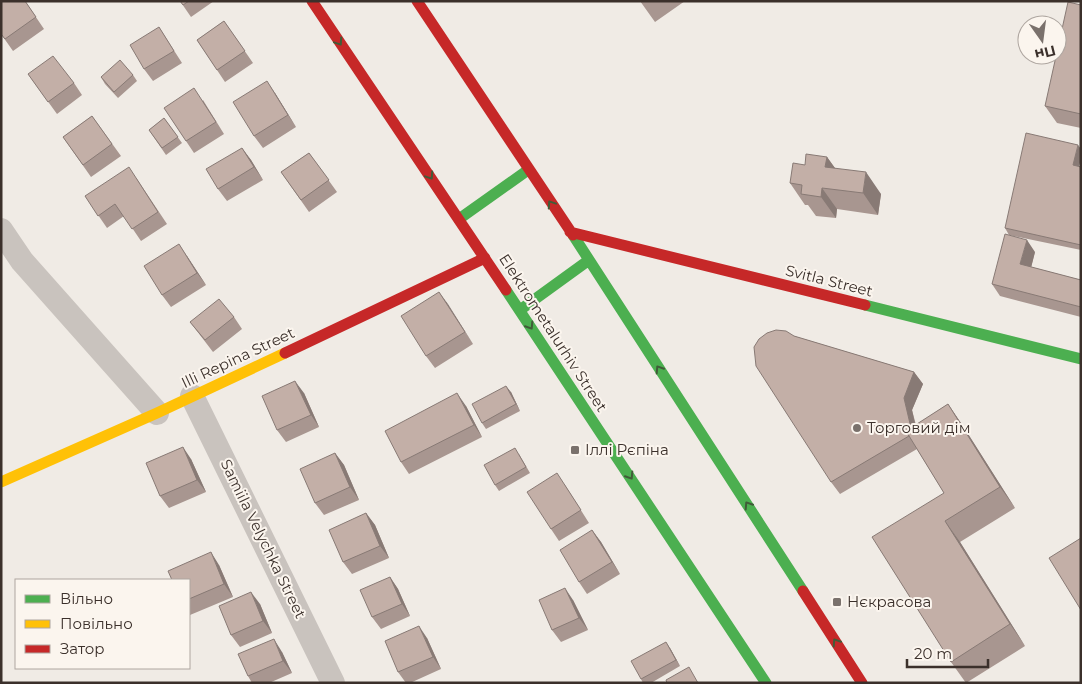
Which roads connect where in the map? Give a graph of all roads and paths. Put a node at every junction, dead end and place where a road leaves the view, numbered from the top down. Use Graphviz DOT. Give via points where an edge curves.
graph roads {
  1 [pos="312,1"];
  2 [pos="417,1"];
  3 [pos="528,170"];
  4 [pos="459,219"];
  5 [pos="1,230"];
  6 [pos="570,232"];
  7 [pos="485,258"];
  8 [pos="589,260"];
  9 [pos="520,310"];
  10 [pos="1081,359"];
  11 [pos="192,396"];
  12 [pos="157,413"];
  13 [pos="1,482"];
  14 [pos="333,683"];
  15 [pos="766,683"];
  16 [pos="862,683"];
  1 -- 4 [label="main road, Elektrometalurhiv Street, one-way"];
  2 -- 3 [label="main road"];
  3 -- 4 [label="main road"];
  6 -- 3 [label="main road, one-way"];
  4 -- 7 [label="main road, Elektrometalurhiv Street"];
  5 -- 12 [label="street" via="22,261"];
  6 -- 8 [label="main road"];
  6 -- 10 [label="main road, Svitla Street"];
  7 -- 9 [label="main road, Elektrometalurhiv Street"];
  7 -- 11 [label="main road, Illi Repina Street"];
  8 -- 9 [label="main road"];
  16 -- 8 [label="main road, one-way"];
  9 -- 15 [label="main road, Elektrometalurhiv Street, one-way"];
  11 -- 12 [label="main road, Illi Repina Street"];
  11 -- 14 [label="street, Samiila Velychka Street"];
  12 -- 13 [label="main road, Illi Repina Street"];
}
